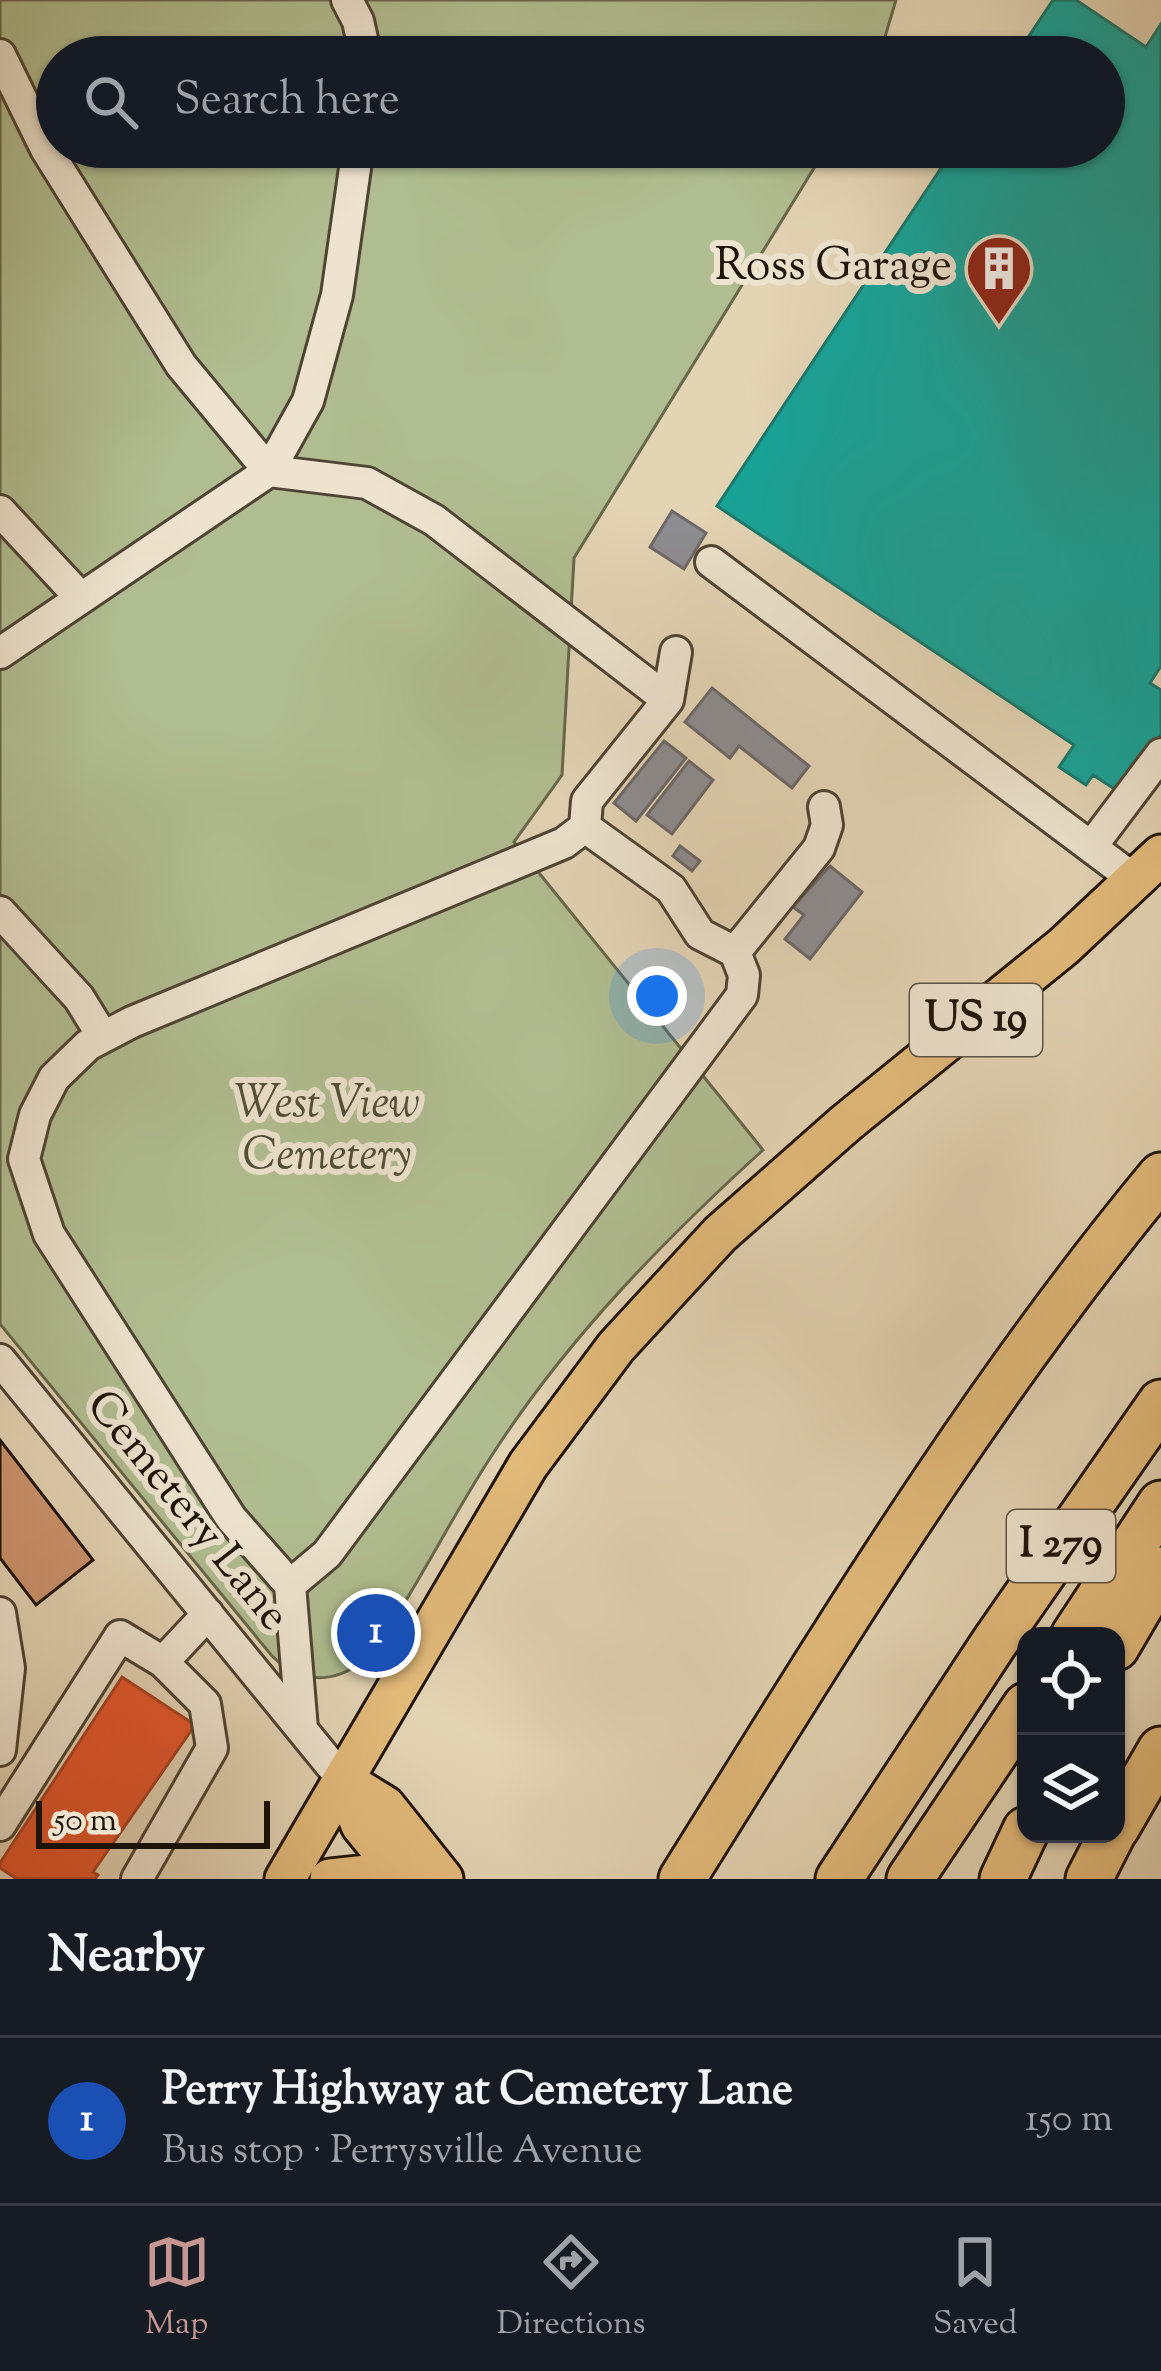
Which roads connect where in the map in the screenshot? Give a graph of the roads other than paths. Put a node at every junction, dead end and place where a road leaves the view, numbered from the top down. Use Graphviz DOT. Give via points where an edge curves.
graph roads {
  1 [pos="347,0"];
  2 [pos="361,36"];
  3 [pos="0,55"];
  4 [pos="36,128"];
  5 [pos="58,168"];
  6 [pos="355,168"];
  7 [pos="269,471"];
  8 [pos="0,511"];
  9 [pos="711,562"];
  10 [pos="79,596"];
  11 [pos="676,652"];
  12 [pos="0,653"];
  13 [pos="668,700"];
  14 [pos="1161,754"];
  15 [pos="824,806"];
  16 [pos="585,827"];
  17 [pos="1091,847"];
  18 [pos="1148,868"];
  19 [pos="0,912"];
  20 [pos="735,952"];
  21 [pos="104,1037"];
  22 [pos="1161,1176"];
  23 [pos="0,1360"];
  24 [pos="1161,1403"];
  25 [pos="1161,1504"];
  26 [pos="1161,1570"];
  27 [pos="290,1585"];
  28 [pos="0,1613"];
  29 [pos="208,1614"];
  30 [pos="1091,1627"];
  31 [pos="1096,1627"];
  32 [pos="163,1662"];
  33 [pos="1017,1719"];
  34 [pos="302,1729"];
  35 [pos="1017,1735"];
  36 [pos="0,1750"];
  37 [pos="1161,1750"];
  38 [pos="343,1780"];
  39 [pos="1125,1812"];
  40 [pos="0,1825"];
  41 [pos="1020,1843"];
  42 [pos="1108,1843"];
  43 [pos="137,1879"];
  44 [pos="285,1879"];
  45 [pos="330,1879"];
  46 [pos="402,1879"];
  47 [pos="443,1879"];
  48 [pos="682,1879"];
  49 [pos="839,1879"];
  50 [pos="910,1879"];
  51 [pos="934,1879"];
  52 [pos="1004,1879"];
  53 [pos="1089,1879"];
  1 -- 2 [label="street"];
  3 -- 4 [label="street"];
  5 -- 7 [label="street" via="181,365"];
  6 -- 7 [label="street" via="337,295 308,401"];
  7 -- 10 [label="street"];
  7 -- 13 [label="street" via="367,483 434,520"];
  8 -- 10 [label="street"];
  9 -- 17 [label="street"];
  10 -- 12 [label="street"];
  11 -- 13 [label="street"];
  13 -- 16 [label="street" via="587,801"];
  14 -- 17 [label="street"];
  15 -- 20 [label="street" via="819,848"];
  16 -- 20 [label="street" via="671,889 700,934"];
  16 -- 21 [label="street"];
  17 -- 18 [label="street"];
  18 -- 38 [label="main road, US 19" via="988,1011 783,1176 662,1293 528,1465"];
  19 -- 21 [label="street"];
  20 -- 27 [label="street" via="742,995 327,1554"];
  21 -- 27 [label="street" via="54,1078 35,1114 24,1159 49,1234 231,1519"];
  22 -- 48 [label="highway" via="952,1451"];
  23 -- 29 [label="street, Cemetery Lane"];
  24 -- 49 [label="highway, I 279"];
  25 -- 30 [label="highway"];
  26 -- 31 [label="highway"];
  27 -- 34 [label="street"];
  28 -- 36 [label="street" via="9,1668"];
  29 -- 32 [label="street"];
  29 -- 34 [label="street, Cemetery Lane"];
  32 -- 40 [label="street" via="121,1636"];
  32 -- 43 [label="street" via="205,1704 212,1748"];
  33 -- 50 [label="highway"];
  34 -- 38 [label="street, Cemetery Lane"];
  35 -- 51 [label="highway"];
  37 -- 39 [label="highway"];
  38 -- 44 [label="main road, US 19"];
  38 -- 46 [label="main road, Cemetery Lane" via="362,1825"];
  38 -- 47 [label="main road, Cemetery Lane" via="385,1806"];
  41 -- 52 [label="highway"];
  42 -- 53 [label="highway"];
  45 -- 46 [label="main road"];
}
